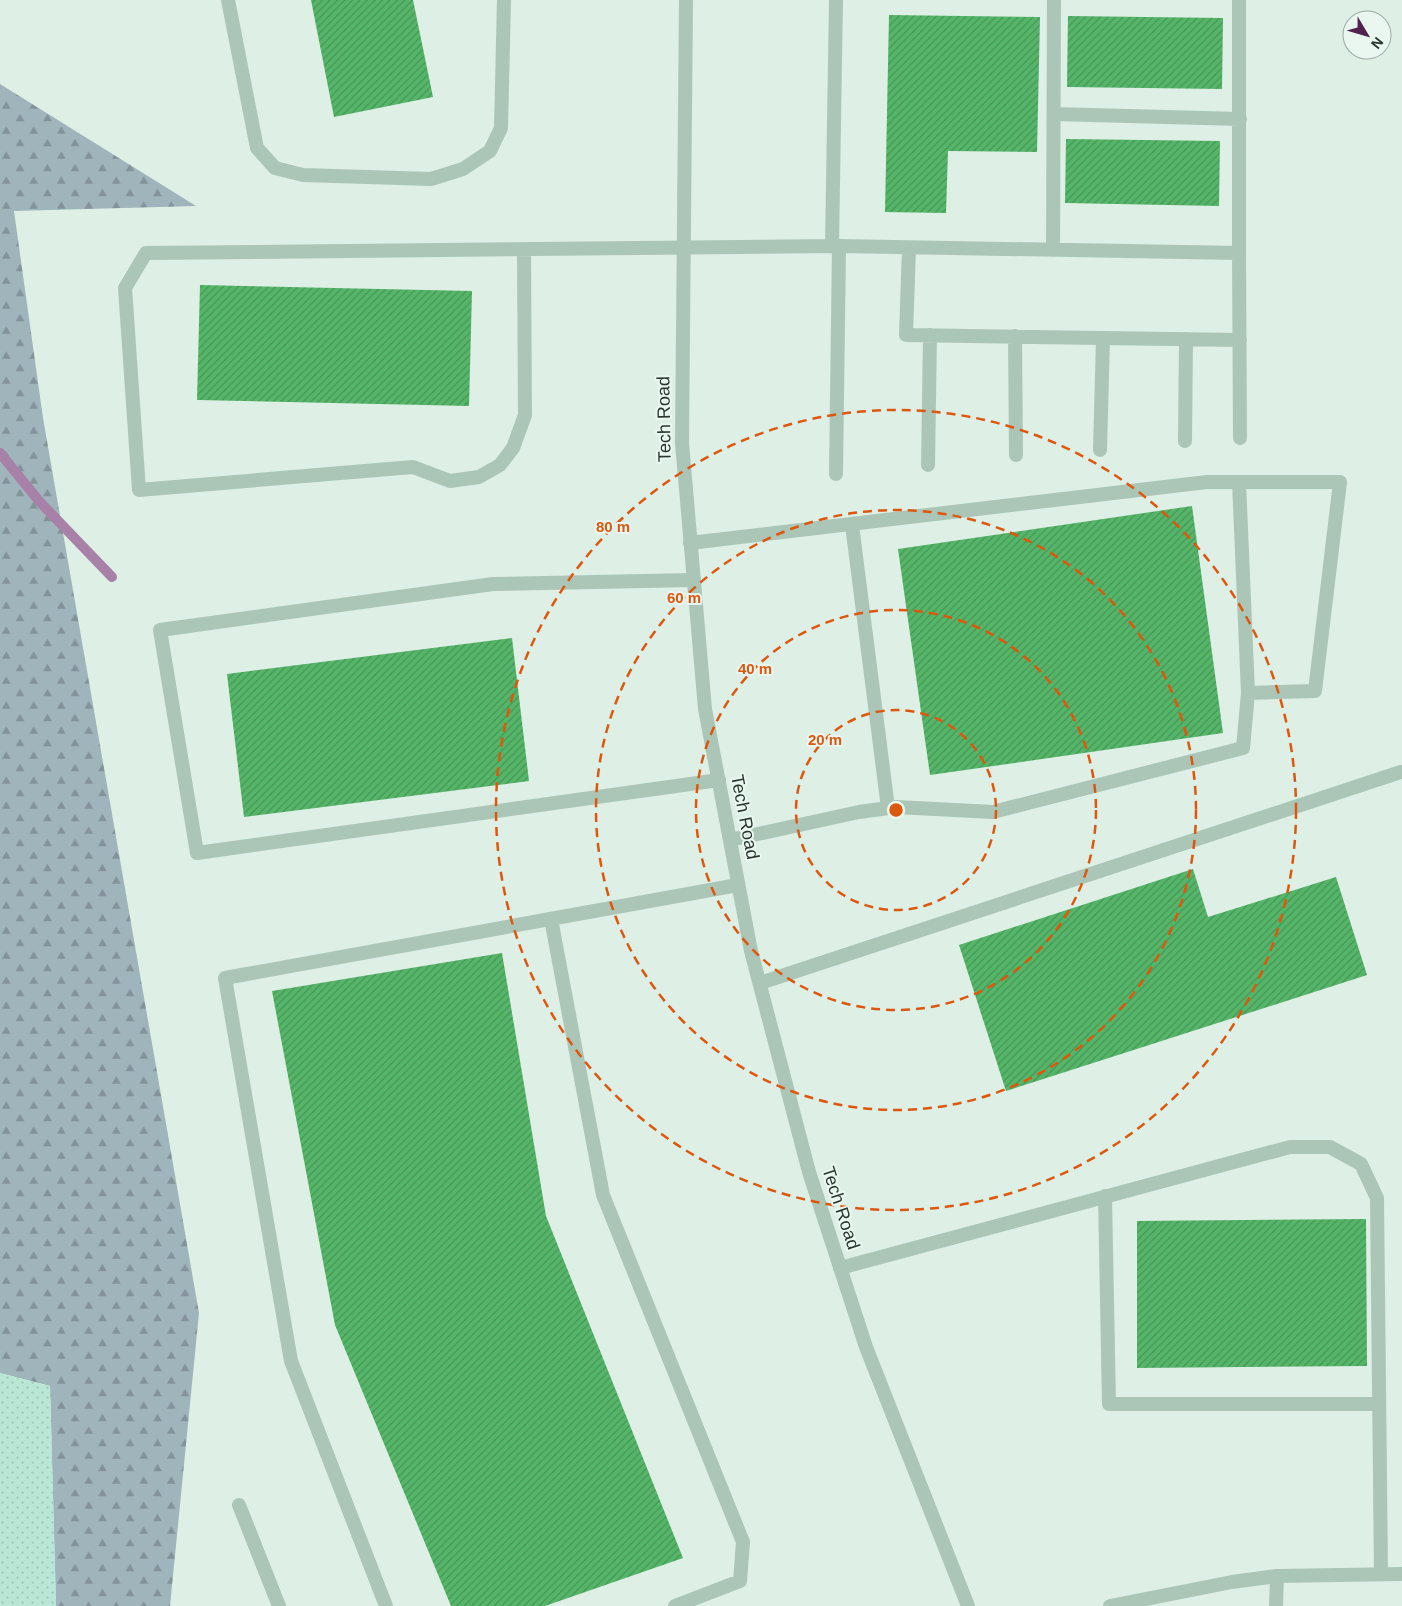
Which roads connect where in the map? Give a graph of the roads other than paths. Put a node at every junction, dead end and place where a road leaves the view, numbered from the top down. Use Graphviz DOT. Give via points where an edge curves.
graph roads {
  1 [pos="228,0"];
  2 [pos="504,0"];
  3 [pos="686,0"];
  4 [pos="836,0"];
  5 [pos="1054,0"];
  6 [pos="1239,0"];
  7 [pos="1054,114"];
  8 [pos="1240,119"];
  9 [pos="836,246"];
  10 [pos="909,248"];
  11 [pos="684,249"];
  12 [pos="524,250"];
  13 [pos="1053,250"];
  14 [pos="1239,253"];
  15 [pos="930,335"];
  16 [pos="1015,336"];
  17 [pos="1103,338"];
  18 [pos="1186,339"];
  19 [pos="1240,340"];
  20 [pos="1240,438"];
  21 [pos="1185,441"];
  22 [pos="1100,450"];
  23 [pos="1016,455"];
  24 [pos="928,465"];
  25 [pos="836,474"];
  26 [pos="1239,482"];
  27 [pos="852,525"];
  28 [pos="690,543"];
  29 [pos="694,580"];
  30 [pos="1248,693"];
  31 [pos="1401,772"];
  32 [pos="719,780"];
  33 [pos="888,808"];
  34 [pos="730,840"];
  35 [pos="738,885"];
  36 [pos="551,919"];
  37 [pos="760,983"];
  38 [pos="1105,1196"];
  39 [pos="840,1268"];
  40 [pos="1379,1404"];
  41 [pos="239,1506"];
  42 [pos="1381,1574"];
  43 [pos="1402,1574"];
  44 [pos="1276,1576"];
  45 [pos="1184,1592"];
  46 [pos="279,1606"];
  47 [pos="386,1606"];
  48 [pos="675,1606"];
  49 [pos="968,1606"];
  50 [pos="1110,1606"];
  51 [pos="1170,1606"];
  52 [pos="1276,1606"];
  1 -- 2 [label="street" via="257,148 275,168 304,175 431,179 463,169 490,150 501,128"];
  3 -- 11 [label="street, Tech Road"];
  4 -- 9 [label="street"];
  5 -- 7 [label="street"];
  6 -- 8 [label="street"];
  7 -- 8 [label="street"];
  7 -- 13 [label="street"];
  8 -- 14 [label="street"];
  9 -- 10 [label="street"];
  9 -- 11 [label="street"];
  9 -- 25 [label="street"];
  10 -- 13 [label="street"];
  10 -- 15 [label="street" via="906,335"];
  11 -- 12 [label="street"];
  11 -- 28 [label="street, Tech Road" via="682,444"];
  12 -- 12 [label="street" via="146,253 125,288 139,490 413,468 450,481 479,477 500,465 513,448 525,415"];
  13 -- 14 [label="street"];
  14 -- 19 [label="street"];
  15 -- 16 [label="street"];
  15 -- 24 [label="street"];
  16 -- 17 [label="street"];
  16 -- 23 [label="street"];
  17 -- 18 [label="street"];
  17 -- 22 [label="street"];
  18 -- 19 [label="street"];
  18 -- 21 [label="street"];
  19 -- 20 [label="street"];
  26 -- 27 [label="street" via="1208,482"];
  26 -- 30 [label="street"];
  26 -- 30 [label="street" via="1340,482 1315,691"];
  27 -- 28 [label="street"];
  27 -- 33 [label="street"];
  28 -- 29 [label="street, Tech Road"];
  29 -- 32 [label="street, Tech Road" via="705,709"];
  29 -- 32 [label="street" via="493,584 160,630 197,853"];
  30 -- 33 [label="street" via="1243,748 992,812"];
  31 -- 37 [label="street"];
  32 -- 34 [label="street, Tech Road"];
  33 -- 34 [label="street"];
  34 -- 35 [label="street, Tech Road"];
  35 -- 36 [label="street"];
  35 -- 37 [label="street, Tech Road"];
  36 -- 47 [label="street" via="225,978 292,1361"];
  36 -- 48 [label="street" via="603,1195 743,1542 740,1582"];
  37 -- 39 [label="street, Tech Road" via="809,1172"];
  38 -- 39 [label="street"];
  38 -- 40 [label="street" via="1110,1404"];
  38 -- 40 [label="street" via="1290,1147 1330,1147 1361,1164 1377,1198"];
  39 -- 49 [label="street, Tech Road" via="866,1346"];
  40 -- 42 [label="street"];
  41 -- 46 [label="street"];
  42 -- 43 [label="street"];
  42 -- 44 [label="street"];
  44 -- 45 [label="street"];
  44 -- 52 [label="street"];
  45 -- 50 [label="street"];
  45 -- 51 [label="street"];
}
